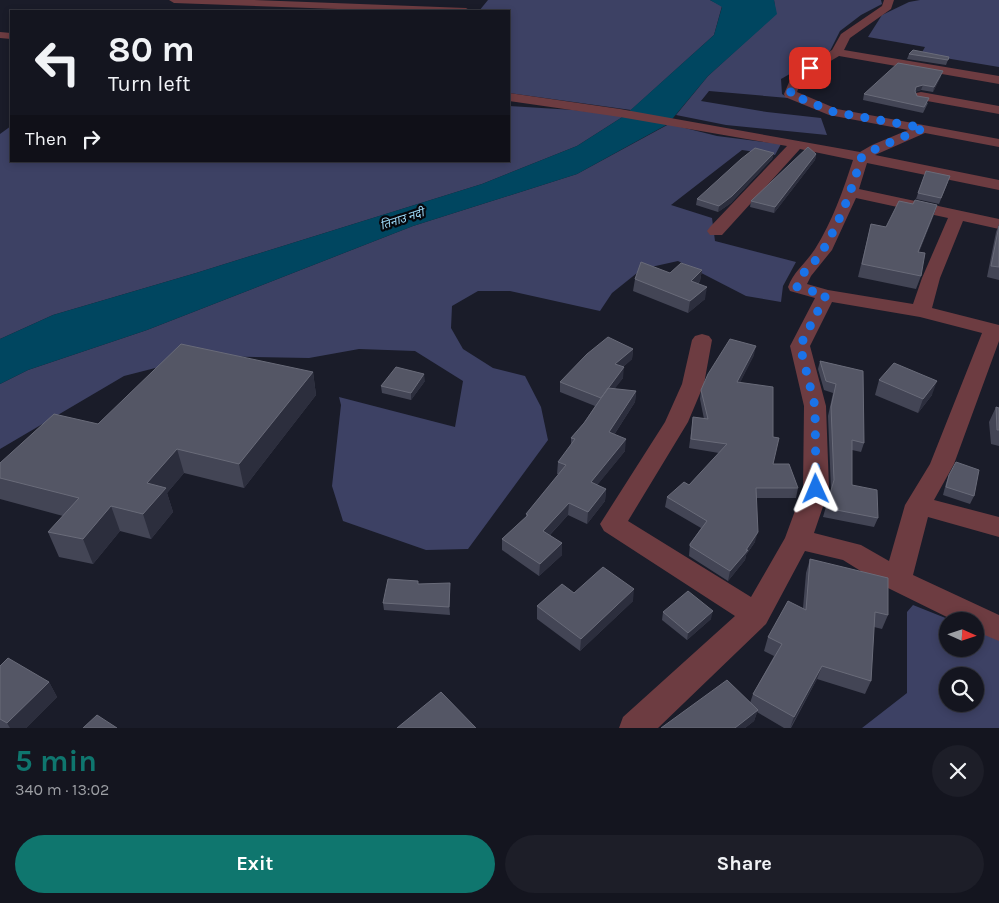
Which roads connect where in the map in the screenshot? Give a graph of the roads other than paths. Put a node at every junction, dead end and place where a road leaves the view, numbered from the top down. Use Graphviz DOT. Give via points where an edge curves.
graph roads {
  1 [pos="174,0"];
  2 [pos="890,0"];
  3 [pos="468,9"];
  4 [pos="837,52"];
  5 [pos="999,80"];
  6 [pos="921,96"];
  7 [pos="510,97"];
  8 [pos="999,110"];
  9 [pos="924,128"];
  10 [pos="999,143"];
  11 [pos="798,144"];
  12 [pos="861,158"];
  13 [pos="999,185"];
  14 [pos="851,192"];
  15 [pos="958,214"];
  16 [pos="999,224"];
  17 [pos="716,231"];
  18 [pos="826,295"];
  19 [pos="922,311"];
  20 [pos="996,330"];
  21 [pos="702,340"];
  22 [pos="918,505"];
  23 [pos="999,527"];
  24 [pos="798,538"];
  25 [pos="898,580"];
  26 [pos="756,615"];
  27 [pos="999,629"];
  28 [pos="635,728"];
  1 -- 3 [label="street"];
  2 -- 4 [label="street" via="887,7 845,36"];
  4 -- 5 [label="street"];
  4 -- 9 [label="street" via="797,76 790,94 834,112"];
  6 -- 8 [label="street"];
  7 -- 11 [label="street"];
  9 -- 10 [label="street"];
  9 -- 12 [label="street"];
  11 -- 12 [label="street"];
  11 -- 17 [label="street"];
  12 -- 13 [label="street"];
  12 -- 14 [label="street"];
  14 -- 15 [label="street"];
  14 -- 18 [label="street" via="822,252 801,274 797,287"];
  15 -- 16 [label="street"];
  15 -- 19 [label="street"];
  18 -- 19 [label="street"];
  18 -- 24 [label="street" via="800,346 815,406 816,489"];
  19 -- 20 [label="street"];
  20 -- 22 [label="street" via="942,464"];
  21 -- 26 [label="street" via="692,384 676,422 613,524"];
  22 -- 23 [label="street"];
  22 -- 25 [label="street"];
  24 -- 25 [label="street" via="850,552"];
  24 -- 26 [label="street"];
  25 -- 27 [label="street"];
  26 -- 28 [label="street"];
}
